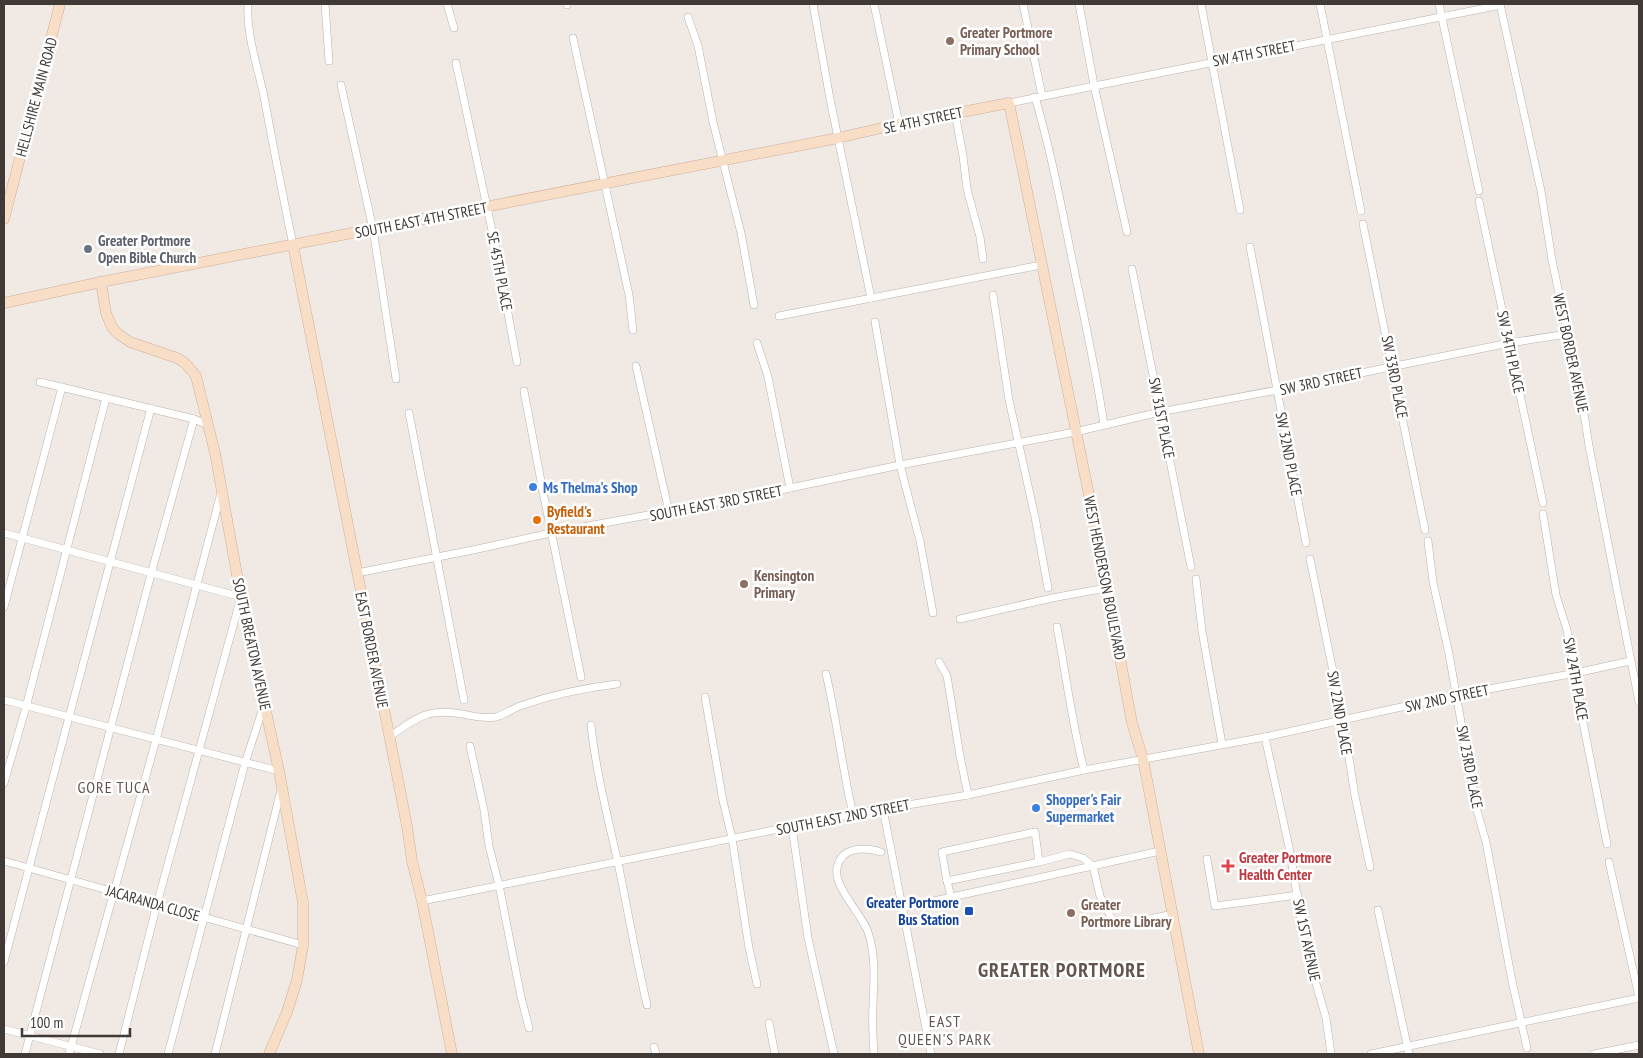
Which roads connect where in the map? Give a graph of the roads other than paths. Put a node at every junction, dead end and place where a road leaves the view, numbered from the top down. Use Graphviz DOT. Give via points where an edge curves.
graph roads {
  1 [pos="60,4"];
  2 [pos="248,4"];
  3 [pos="325,4"];
  4 [pos="447,4"];
  5 [pos="813,4"];
  6 [pos="874,4"];
  7 [pos="1023,4"];
  8 [pos="1079,4"];
  9 [pos="1201,4"];
  10 [pos="1320,4"];
  11 [pos="1439,4"];
  12 [pos="1500,4"];
  13 [pos="688,17"];
  14 [pos="1442,17"];
  15 [pos="454,28"];
  16 [pos="574,38"];
  17 [pos="1326,40"];
  18 [pos="329,61"];
  19 [pos="1213,61"];
  20 [pos="456,63"];
  21 [pos="341,85"];
  22 [pos="1094,85"];
  23 [pos="1038,96"];
  24 [pos="1008,103"];
  25 [pos="955,113"];
  26 [pos="899,124"];
  27 [pos="838,138"];
  28 [pos="723,160"];
  29 [pos="604,184"];
  30 [pos="1479,191"];
  31 [pos="1479,201"];
  32 [pos="488,207"];
  33 [pos="1240,210"];
  34 [pos="1361,211"];
  35 [pos="4,219"];
  36 [pos="1364,224"];
  37 [pos="373,229"];
  38 [pos="1127,232"];
  39 [pos="293,245"];
  40 [pos="1250,247"];
  41 [pos="983,259"];
  42 [pos="1041,265"];
  43 [pos="1132,269"];
  44 [pos="101,282"];
  45 [pos="993,295"];
  46 [pos="871,298"];
  47 [pos="4,303"];
  48 [pos="754,306"];
  49 [pos="779,316"];
  50 [pos="875,322"];
  51 [pos="633,330"];
  52 [pos="1567,334"];
  53 [pos="757,343"];
  54 [pos="1510,343"];
  55 [pos="517,362"];
  56 [pos="636,366"];
  57 [pos="1393,366"];
  58 [pos="396,379"];
  59 [pos="40,382"];
  60 [pos="62,387"];
  61 [pos="1277,390"];
  62 [pos="524,391"];
  63 [pos="106,398"];
  64 [pos="151,408"];
  65 [pos="1160,412"];
  66 [pos="409,413"];
  67 [pos="194,419"];
  68 [pos="208,425"];
  69 [pos="1104,425"];
  70 [pos="1075,432"];
  71 [pos="1018,442"];
  72 [pos="900,465"];
  73 [pos="222,488"];
  74 [pos="790,488"];
  75 [pos="1543,503"];
  76 [pos="668,512"];
  77 [pos="1543,514"];
  78 [pos="1425,530"];
  79 [pos="4,533"];
  80 [pos="552,533"];
  81 [pos="23,538"];
  82 [pos="1428,541"];
  83 [pos="1306,543"];
  84 [pos="66,550"];
  85 [pos="437,557"];
  86 [pos="1310,559"];
  87 [pos="110,562"];
  88 [pos="1191,567"];
  89 [pos="357,573"];
  90 [pos="151,574"];
  91 [pos="1196,578"];
  92 [pos="197,586"];
  93 [pos="1048,588"];
  94 [pos="1106,588"];
  95 [pos="241,597"];
  96 [pos="4,607"];
  97 [pos="933,613"];
  98 [pos="960,619"];
  99 [pos="1057,627"];
  100 [pos="1630,661"];
  101 [pos="939,662"];
  102 [pos="1576,673"];
  103 [pos="826,674"];
  104 [pos="581,677"];
  105 [pos="617,684"];
  106 [pos="1456,695"];
  107 [pos="705,697"];
  108 [pos="4,700"];
  109 [pos="464,700"];
  110 [pos="1639,702"];
  111 [pos="265,704"];
  112 [pos="26,706"];
  113 [pos="70,717"];
  114 [pos="1343,720"];
  115 [pos="591,725"];
  116 [pos="111,728"];
  117 [pos="389,737"];
  118 [pos="1264,737"];
  119 [pos="156,740"];
  120 [pos="1222,744"];
  121 [pos="470,746"];
  122 [pos="199,751"];
  123 [pos="1143,759"];
  124 [pos="245,763"];
  125 [pos="1084,770"];
  126 [pos="279,771"];
  127 [pos="4,783"];
  128 [pos="281,789"];
  129 [pos="968,796"];
  130 [pos="883,809"];
  131 [pos="853,814"];
  132 [pos="792,827"];
  133 [pos="732,838"];
  134 [pos="1607,844"];
  135 [pos="1160,851"];
  136 [pos="881,852"];
  137 [pos="1207,859"];
  138 [pos="4,861"];
  139 [pos="617,862"];
  140 [pos="1039,862"];
  141 [pos="1610,862"];
  142 [pos="1093,866"];
  143 [pos="1370,866"];
  144 [pos="28,868"];
  145 [pos="72,880"];
  146 [pos="948,881"];
  147 [pos="499,885"];
  148 [pos="114,891"];
  149 [pos="1298,895"];
  150 [pos="950,897"];
  151 [pos="422,901"];
  152 [pos="157,904"];
  153 [pos="902,908"];
  154 [pos="1378,910"];
  155 [pos="1173,914"];
  156 [pos="204,918"];
  157 [pos="247,930"];
  158 [pos="303,945"];
  159 [pos="4,962"];
  160 [pos="757,984"];
  161 [pos="1639,998"];
  162 [pos="647,1005"];
  163 [pos="769,1023"];
  164 [pos="1521,1023"];
  165 [pos="529,1028"];
  166 [pos="4,1029"];
  167 [pos="31,1036"];
  168 [pos="1639,1045"];
  169 [pos="71,1046"];
  170 [pos="1527,1048"];
  171 [pos="1408,1051"];
  172 [pos="26,1054"];
  173 [pos="69,1054"];
  174 [pos="100,1054"];
  175 [pos="119,1054"];
  176 [pos="168,1054"];
  177 [pos="215,1054"];
  178 [pos="269,1054"];
  179 [pos="452,1054"];
  180 [pos="776,1054"];
  181 [pos="834,1054"];
  182 [pos="874,1054"];
  183 [pos="931,1054"];
  184 [pos="1199,1054"];
  185 [pos="1332,1054"];
  186 [pos="1371,1054"];
  187 [pos="1594,1054"];
  1 -- 35 [label="street, HELLSHIRE MAIN ROAD"];
  2 -- 39 [label="street" via="247,21"];
  3 -- 18 [label="street"];
  4 -- 15 [label="street"];
  5 -- 27 [label="street"];
  6 -- 26 [label="street"];
  7 -- 23 [label="street"];
  8 -- 22 [label="street"];
  9 -- 19 [label="street"];
  10 -- 17 [label="street"];
  11 -- 14 [label="street"];
  12 -- 14 [label="street, SW 4TH STREET"];
  12 -- 52 [label="street, WEST BORDER AVENUE" via="1541,191"];
  13 -- 28 [label="street" via="698,46"];
  14 -- 17 [label="street, SW 4TH STREET"];
  14 -- 30 [label="street"];
  16 -- 29 [label="street"];
  17 -- 19 [label="street, SW 4TH STREET"];
  17 -- 34 [label="street"];
  19 -- 22 [label="street, SW 4TH STREET"];
  19 -- 33 [label="street"];
  20 -- 32 [label="street, SE 45TH PLACE"];
  21 -- 37 [label="street"];
  22 -- 23 [label="street, SW 4TH STREET"];
  22 -- 38 [label="street"];
  23 -- 24 [label="street, SW 4TH STREET"];
  23 -- 69 [label="street"];
  24 -- 25 [label="street, SE 4TH STREET"];
  24 -- 42 [label="street, WEST HENDERSON BOULEVARD"];
  25 -- 26 [label="street, SE 4TH STREET"];
  25 -- 41 [label="street" via="967,189"];
  26 -- 27 [label="street, SE 4TH STREET"];
  27 -- 28 [label="street, SOUTH EAST 4TH STREET"];
  27 -- 46 [label="street"];
  28 -- 29 [label="street, SOUTH EAST 4TH STREET"];
  28 -- 48 [label="street"];
  29 -- 32 [label="street, SOUTH EAST 4TH STREET"];
  29 -- 51 [label="street" via="629,295"];
  31 -- 54 [label="street, SW 34TH PLACE"];
  32 -- 37 [label="street, SOUTH EAST 4TH STREET"];
  32 -- 55 [label="street, SE 45TH PLACE"];
  36 -- 57 [label="street, SW 33RD PLACE"];
  37 -- 39 [label="street, SOUTH EAST 4TH STREET"];
  37 -- 58 [label="street"];
  39 -- 44 [label="street, SOUTH EAST 4TH STREET"];
  39 -- 89 [label="street, EAST BORDER AVENUE"];
  40 -- 61 [label="street, SW 32ND PLACE"];
  42 -- 46 [label="street"];
  42 -- 70 [label="street, WEST HENDERSON BOULEVARD"];
  43 -- 65 [label="street, SW 31ST PLACE"];
  44 -- 47 [label="street, SOUTH EAST 4TH STREET"];
  44 -- 68 [label="street, SOUTH BREATON AVENUE" via="106,313 116,333 130,342 177,358 192,370"];
  45 -- 71 [label="street"];
  46 -- 49 [label="street"];
  50 -- 72 [label="street"];
  52 -- 54 [label="street, SW 3RD STREET"];
  52 -- 100 [label="street, WEST BORDER AVENUE"];
  53 -- 74 [label="street" via="768,377"];
  54 -- 57 [label="street, SW 3RD STREET"];
  54 -- 75 [label="street, SW 34TH PLACE"];
  56 -- 76 [label="street"];
  57 -- 61 [label="street, SW 3RD STREET"];
  57 -- 78 [label="street, SW 33RD PLACE"];
  59 -- 60 [label="street"];
  60 -- 63 [label="street"];
  60 -- 81 [label="street"];
  61 -- 65 [label="street, SW 3RD STREET"];
  61 -- 83 [label="street, SW 32ND PLACE"];
  62 -- 80 [label="street"];
  63 -- 64 [label="street"];
  63 -- 84 [label="street"];
  64 -- 67 [label="street"];
  64 -- 87 [label="street"];
  65 -- 69 [label="street, SW 3RD STREET"];
  65 -- 88 [label="street, SW 31ST PLACE"];
  66 -- 85 [label="street"];
  67 -- 68 [label="street"];
  67 -- 90 [label="street"];
  68 -- 73 [label="street, SOUTH BREATON AVENUE"];
  69 -- 70 [label="street, SW 3RD STREET"];
  70 -- 71 [label="street, SOUTH EAST 3RD STREET"];
  70 -- 94 [label="street, WEST HENDERSON BOULEVARD"];
  71 -- 72 [label="street, SOUTH EAST 3RD STREET"];
  71 -- 93 [label="street"];
  72 -- 74 [label="street, SOUTH EAST 3RD STREET"];
  72 -- 97 [label="street" via="920,541"];
  73 -- 92 [label="street"];
  73 -- 95 [label="street, SOUTH BREATON AVENUE"];
  74 -- 76 [label="street, SOUTH EAST 3RD STREET"];
  76 -- 80 [label="street, SOUTH EAST 3RD STREET"];
  77 -- 102 [label="street, SW 24TH PLACE" via="1556,595 1568,630"];
  79 -- 81 [label="street"];
  80 -- 85 [label="street, SOUTH EAST 3RD STREET"];
  80 -- 104 [label="street"];
  81 -- 84 [label="street"];
  81 -- 96 [label="street"];
  82 -- 106 [label="street, SW 23RD PLACE"];
  84 -- 87 [label="street"];
  84 -- 112 [label="street"];
  85 -- 89 [label="street, SOUTH EAST 3RD STREET"];
  85 -- 109 [label="street"];
  86 -- 114 [label="street, SW 22ND PLACE"];
  87 -- 90 [label="street"];
  87 -- 113 [label="street"];
  89 -- 117 [label="street, EAST BORDER AVENUE"];
  90 -- 92 [label="street"];
  90 -- 116 [label="street"];
  91 -- 120 [label="street"];
  92 -- 95 [label="street"];
  92 -- 119 [label="street"];
  94 -- 98 [label="street"];
  94 -- 123 [label="street, WEST HENDERSON BOULEVARD" via="1132,723"];
  95 -- 111 [label="street, SOUTH BREATON AVENUE"];
  95 -- 122 [label="street"];
  99 -- 125 [label="street"];
  100 -- 102 [label="street, SW 2ND STREET"];
  100 -- 110 [label="street, WEST BORDER AVENUE"];
  101 -- 129 [label="street" via="947,676"];
  102 -- 106 [label="street, SW 2ND STREET"];
  102 -- 134 [label="street, SW 24TH PLACE"];
  103 -- 131 [label="street"];
  105 -- 117 [label="street" via="566,692 497,716 480,718 437,711 415,719"];
  106 -- 114 [label="street, SW 2ND STREET"];
  106 -- 164 [label="street, SW 23RD PLACE"];
  107 -- 133 [label="street"];
  108 -- 112 [label="street"];
  111 -- 124 [label="street"];
  111 -- 126 [label="street, SOUTH BREATON AVENUE"];
  112 -- 113 [label="street"];
  112 -- 127 [label="street"];
  113 -- 116 [label="street"];
  113 -- 144 [label="street"];
  114 -- 118 [label="street, SW 2ND STREET"];
  114 -- 143 [label="street, SW 22ND PLACE"];
  115 -- 139 [label="street" via="607,823"];
  116 -- 119 [label="street"];
  116 -- 145 [label="street"];
  117 -- 151 [label="street, EAST BORDER AVENUE"];
  118 -- 120 [label="street, SOUTH EAST 2ND STREET"];
  118 -- 149 [label="street, SW 1ST AVENUE"];
  119 -- 122 [label="street"];
  119 -- 148 [label="street"];
  120 -- 123 [label="street, SOUTH EAST 2ND STREET"];
  121 -- 147 [label="street"];
  122 -- 124 [label="street"];
  122 -- 152 [label="street"];
  123 -- 125 [label="street, SOUTH EAST 2ND STREET"];
  123 -- 135 [label="street, WEST HENDERSON BOULEVARD"];
  124 -- 126 [label="street"];
  124 -- 156 [label="street"];
  125 -- 129 [label="street, SOUTH EAST 2ND STREET"];
  126 -- 128 [label="street, SOUTH BREATON AVENUE"];
  128 -- 157 [label="street"];
  128 -- 158 [label="street, SOUTH BREATON AVENUE" via="302,903"];
  129 -- 130 [label="street, SOUTH EAST 2ND STREET"];
  130 -- 131 [label="street, SOUTH EAST 2ND STREET"];
  130 -- 153 [label="street"];
  131 -- 132 [label="street, SOUTH EAST 2ND STREET"];
  132 -- 133 [label="street, SOUTH EAST 2ND STREET"];
  132 -- 181 [label="street" via="808,938"];
  133 -- 139 [label="street, SOUTH EAST 2ND STREET"];
  133 -- 160 [label="street"];
  135 -- 142 [label="street"];
  135 -- 155 [label="street, WEST HENDERSON BOULEVARD"];
  136 -- 182 [label="street" via="861,848 852,850 840,859 836,870 842,889 861,917 870,940 875,974"];
  137 -- 149 [label="street" via="1215,906"];
  138 -- 144 [label="street, JACARANDA CLOSE"];
  139 -- 147 [label="street, SOUTH EAST 2ND STREET"];
  139 -- 162 [label="street"];
  140 -- 142 [label="street" via="1070,854"];
  140 -- 146 [label="street"];
  140 -- 146 [label="street" via="1035,832 942,852"];
  141 -- 161 [label="street"];
  142 -- 150 [label="street"];
  142 -- 155 [label="street" via="1100,896 1112,919 1130,923"];
  144 -- 145 [label="street, JACARANDA CLOSE"];
  144 -- 159 [label="street"];
  145 -- 148 [label="street, JACARANDA CLOSE"];
  145 -- 167 [label="street"];
  146 -- 150 [label="street"];
  147 -- 151 [label="street, SOUTH EAST 2ND STREET"];
  147 -- 165 [label="street"];
  148 -- 152 [label="street, JACARANDA CLOSE"];
  148 -- 169 [label="street"];
  149 -- 185 [label="street, SW 1ST AVENUE" via="1306,949 1326,1018"];
  150 -- 153 [label="street"];
  151 -- 179 [label="street, EAST BORDER AVENUE"];
  152 -- 156 [label="street, JACARANDA CLOSE"];
  152 -- 175 [label="street"];
  153 -- 183 [label="street"];
  154 -- 171 [label="street"];
  155 -- 184 [label="street, WEST HENDERSON BOULEVARD"];
  156 -- 157 [label="street, JACARANDA CLOSE"];
  156 -- 176 [label="street"];
  157 -- 158 [label="street, JACARANDA CLOSE"];
  157 -- 177 [label="street"];
  158 -- 178 [label="street, SOUTH BREATON AVENUE" via="293,996"];
  161 -- 164 [label="street"];
  163 -- 180 [label="street"];
  164 -- 170 [label="street, SW 23RD PLACE"];
  164 -- 171 [label="street"];
  166 -- 167 [label="street"];
  167 -- 169 [label="street"];
  167 -- 172 [label="street"];
  168 -- 187 [label="street"];
  169 -- 173 [label="street"];
  169 -- 174 [label="street"];
  171 -- 186 [label="street"];
}
